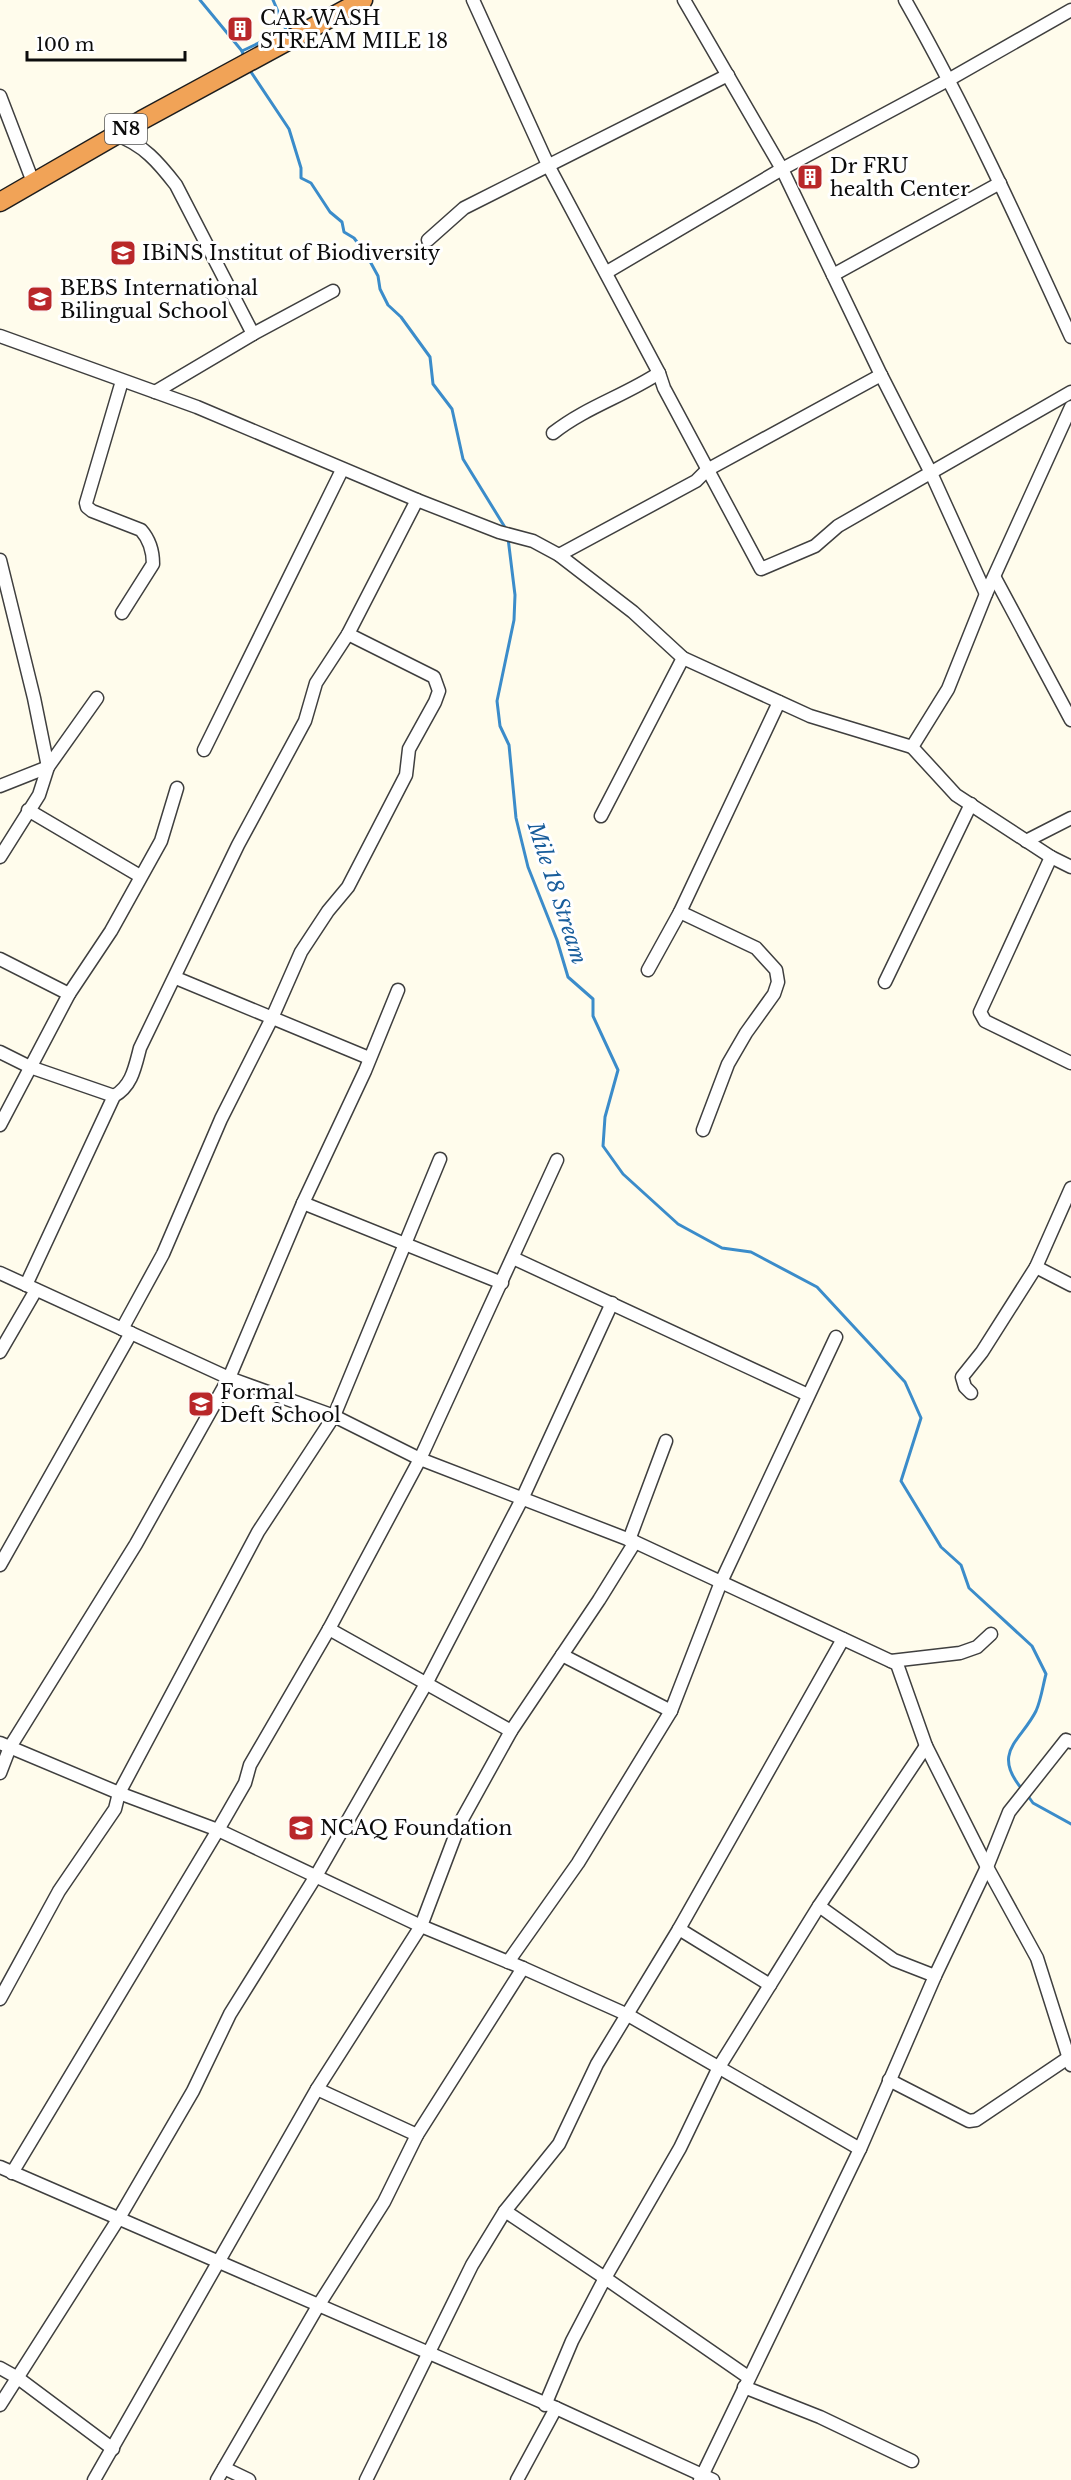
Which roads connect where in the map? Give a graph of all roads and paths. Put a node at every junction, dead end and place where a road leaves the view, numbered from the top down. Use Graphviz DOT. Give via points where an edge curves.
graph roads {
  1 [pos="363,0"];
  2 [pos="473,0"];
  3 [pos="684,0"];
  4 [pos="905,0"];
  5 [pos="1071,10"];
  6 [pos="728,75"];
  7 [pos="950,79"];
  8 [pos="0,96"];
  9 [pos="116,135"];
  10 [pos="549,167"];
  11 [pos="782,169"];
  12 [pos="33,182"];
  13 [pos="1000,183"];
  14 [pos="0,202"];
  15 [pos="428,240"];
  16 [pos="607,272"];
  17 [pos="833,275"];
  18 [pos="333,291"];
  19 [pos="253,334"];
  20 [pos="0,336"];
  21 [pos="1071,338"];
  22 [pos="658,373"];
  23 [pos="881,375"];
  24 [pos="122,381"];
  25 [pos="155,392"];
  26 [pos="1071,392"];
  27 [pos="1071,407"];
  28 [pos="553,433"];
  29 [pos="342,470"];
  30 [pos="707,470"];
  31 [pos="931,473"];
  32 [pos="417,500"];
  33 [pos="559,555"];
  34 [pos="0,560"];
  35 [pos="995,578"];
  36 [pos="986,594"];
  37 [pos="122,613"];
  38 [pos="348,634"];
  39 [pos="683,658"];
  40 [pos="97,698"];
  41 [pos="780,702"];
  42 [pos="1071,720"];
  43 [pos="912,747"];
  44 [pos="204,750"];
  45 [pos="48,767"];
  46 [pos="0,786"];
  47 [pos="177,788"];
  48 [pos="971,804"];
  49 [pos="28,810"];
  50 [pos="601,816"];
  51 [pos="1071,818"];
  52 [pos="1026,841"];
  53 [pos="0,856"];
  54 [pos="1051,857"];
  55 [pos="1071,867"];
  56 [pos="140,876"];
  57 [pos="680,912"];
  58 [pos="0,958"];
  59 [pos="648,970"];
  60 [pos="176,978"];
  61 [pos="885,982"];
  62 [pos="398,990"];
  63 [pos="69,994"];
  64 [pos="272,1018"];
  65 [pos="0,1052"];
  66 [pos="369,1058"];
  67 [pos="1071,1063"];
  68 [pos="30,1067"];
  69 [pos="114,1096"];
  70 [pos="0,1125"];
  71 [pos="703,1130"];
  72 [pos="440,1159"];
  73 [pos="556,1160"];
  74 [pos="1071,1188"];
  75 [pos="303,1203"];
  76 [pos="407,1244"];
  77 [pos="513,1258"];
  78 [pos="1036,1267"];
  79 [pos="0,1273"];
  80 [pos="502,1283"];
  81 [pos="1071,1285"];
  82 [pos="31,1287"];
  83 [pos="612,1303"];
  84 [pos="126,1331"];
  85 [pos="836,1337"];
  86 [pos="0,1352"];
  87 [pos="229,1378"];
  88 [pos="971,1393"];
  89 [pos="808,1395"];
  90 [pos="334,1416"];
  91 [pos="666,1441"];
  92 [pos="420,1459"];
  93 [pos="522,1499"];
  94 [pos="632,1541"];
  95 [pos="0,1565"];
  96 [pos="721,1582"];
  97 [pos="329,1629"];
  98 [pos="991,1634"];
  99 [pos="843,1639"];
  100 [pos="562,1655"];
  101 [pos="891,1660"];
  102 [pos="427,1682"];
  103 [pos="671,1711"];
  104 [pos="511,1731"];
  105 [pos="1069,1738"];
  106 [pos="5,1745"];
  107 [pos="926,1746"];
  108 [pos="0,1773"];
  109 [pos="119,1793"];
  110 [pos="218,1830"];
  111 [pos="987,1867"];
  112 [pos="316,1876"];
  113 [pos="819,1906"];
  114 [pos="421,1926"];
  115 [pos="679,1929"];
  116 [pos="508,1962"];
  117 [pos="523,1968"];
  118 [pos="934,1976"];
  119 [pos="770,1985"];
  120 [pos="0,2000"];
  121 [pos="628,2015"];
  122 [pos="1070,2061"];
  123 [pos="719,2067"];
  124 [pos="889,2080"];
  125 [pos="317,2089"];
  126 [pos="417,2135"];
  127 [pos="860,2149"];
  128 [pos="6,2170"];
  129 [pos="505,2211"];
  130 [pos="119,2218"];
  131 [pos="218,2263"];
  132 [pos="605,2278"];
  133 [pos="318,2306"];
  134 [pos="428,2353"];
  135 [pos="0,2368"];
  136 [pos="18,2378"];
  137 [pos="746,2382"];
  138 [pos="0,2405"];
  139 [pos="551,2407"];
  140 [pos="113,2450"];
  141 [pos="912,2461"];
  142 [pos="224,2468"];
  143 [pos="705,2478"];
  144 [pos="94,2480"];
  145 [pos="217,2480"];
  146 [pos="249,2480"];
  147 [pos="366,2480"];
  148 [pos="517,2480"];
  1 -- 9 [label="highway, N8"];
  2 -- 10 [label="street"];
  3 -- 6 [label="street"];
  4 -- 7 [label="street"];
  5 -- 7 [label="street"];
  6 -- 10 [label="street"];
  6 -- 11 [label="street"];
  7 -- 11 [label="street"];
  7 -- 13 [label="street"];
  8 -- 12 [label="street"];
  9 -- 12 [label="highway, N8"];
  9 -- 19 [label="street" via="140,146 176,185"];
  10 -- 15 [label="street" via="464,208"];
  10 -- 16 [label="street"];
  11 -- 16 [label="street"];
  11 -- 17 [label="street"];
  12 -- 14 [label="highway, N8"];
  13 -- 17 [label="street"];
  13 -- 21 [label="street"];
  16 -- 22 [label="street"];
  17 -- 23 [label="street"];
  18 -- 19 [label="street"];
  19 -- 25 [label="street"];
  20 -- 24 [label="street"];
  22 -- 28 [label="street" via="577,415"];
  22 -- 30 [label="street"];
  23 -- 30 [label="street"];
  23 -- 31 [label="street"];
  24 -- 25 [label="street"];
  24 -- 37 [label="street" via="86,503 92,511 141,530 153,554 153,564"];
  25 -- 29 [label="street"];
  26 -- 31 [label="street"];
  27 -- 35 [label="street"];
  29 -- 32 [label="street"];
  29 -- 44 [label="street"];
  30 -- 31 [label="street" via="761,568 815,546 838,526"];
  30 -- 33 [label="street" via="696,481"];
  31 -- 36 [label="street"];
  32 -- 33 [label="street" via="533,541"];
  32 -- 38 [label="street"];
  33 -- 39 [label="street" via="633,612"];
  34 -- 45 [label="street"];
  35 -- 36 [label="street"];
  35 -- 42 [label="street"];
  36 -- 43 [label="street" via="948,689"];
  38 -- 60 [label="street" via="316,683 305,721 238,845"];
  38 -- 64 [label="street" via="434,677 439,691 409,749 406,775 348,887 301,952"];
  39 -- 41 [label="street"];
  39 -- 50 [label="street"];
  40 -- 45 [label="street"];
  41 -- 43 [label="street" via="825,721"];
  41 -- 57 [label="street"];
  43 -- 48 [label="street" via="947,785"];
  45 -- 46 [label="street"];
  45 -- 49 [label="street" via="39,795"];
  47 -- 56 [label="street" via="161,841"];
  48 -- 52 [label="street"];
  48 -- 61 [label="street"];
  49 -- 53 [label="street"];
  49 -- 56 [label="street"];
  51 -- 52 [label="street"];
  52 -- 54 [label="street"];
  54 -- 55 [label="street"];
  54 -- 67 [label="street" via="980,1012 985,1021"];
  56 -- 63 [label="street" via="111,931"];
  57 -- 59 [label="street"];
  57 -- 71 [label="street" via="756,948 776,970 778,982 728,1064"];
  58 -- 63 [label="street"];
  60 -- 64 [label="street"];
  60 -- 69 [label="street" via="140,1048 131,1078"];
  62 -- 66 [label="street"];
  63 -- 68 [label="street"];
  64 -- 66 [label="street"];
  64 -- 84 [label="street" via="221,1119"];
  65 -- 68 [label="street"];
  66 -- 75 [label="street"];
  68 -- 69 [label="street"];
  68 -- 70 [label="street"];
  69 -- 82 [label="street"];
  72 -- 76 [label="street"];
  73 -- 77 [label="street"];
  74 -- 78 [label="street"];
  75 -- 76 [label="street"];
  75 -- 87 [label="street"];
  76 -- 80 [label="street"];
  76 -- 90 [label="street"];
  77 -- 80 [label="street"];
  77 -- 83 [label="street"];
  78 -- 81 [label="street"];
  78 -- 88 [label="street" via="962,1377"];
  79 -- 82 [label="street"];
  80 -- 92 [label="street"];
  82 -- 84 [label="street"];
  82 -- 86 [label="street"];
  83 -- 89 [label="street"];
  83 -- 93 [label="street"];
  84 -- 87 [label="street"];
  84 -- 95 [label="street"];
  85 -- 89 [label="street"];
  87 -- 90 [label="street"];
  87 -- 106 [label="street" via="136,1544"];
  89 -- 96 [label="street"];
  90 -- 92 [label="street"];
  90 -- 109 [label="street" via="258,1532"];
  91 -- 94 [label="street"];
  92 -- 93 [label="street"];
  92 -- 97 [label="street"];
  93 -- 94 [label="street"];
  93 -- 102 [label="street"];
  94 -- 96 [label="street"];
  94 -- 100 [label="street"];
  96 -- 99 [label="street"];
  96 -- 103 [label="street"];
  97 -- 102 [label="street"];
  97 -- 110 [label="street" via="250,1765 247,1778"];
  98 -- 101 [label="street" via="977,1647 960,1653"];
  99 -- 101 [label="street"];
  99 -- 115 [label="street"];
  100 -- 103 [label="street"];
  100 -- 104 [label="street"];
  101 -- 107 [label="street" via="900,1668"];
  102 -- 104 [label="street"];
  102 -- 112 [label="street"];
  103 -- 116 [label="street" via="578,1863"];
  104 -- 114 [label="street" via="463,1816"];
  105 -- 111 [label="street" via="1015,1803"];
  106 -- 108 [label="street"];
  106 -- 109 [label="street"];
  107 -- 111 [label="street"];
  107 -- 113 [label="street"];
  109 -- 110 [label="street"];
  109 -- 120 [label="street" via="114,1809 59,1891"];
  110 -- 112 [label="street"];
  110 -- 128 [label="street"];
  111 -- 118 [label="street"];
  111 -- 122 [label="street" via="1037,1958"];
  112 -- 114 [label="street"];
  112 -- 130 [label="street" via="230,2014 193,2091"];
  113 -- 118 [label="street" via="894,1960"];
  113 -- 119 [label="street"];
  114 -- 116 [label="street"];
  114 -- 125 [label="street"];
  115 -- 119 [label="street"];
  115 -- 121 [label="street"];
  116 -- 117 [label="street"];
  117 -- 121 [label="street"];
  117 -- 126 [label="street"];
  118 -- 124 [label="street"];
  119 -- 123 [label="street"];
  121 -- 123 [label="street"];
  121 -- 129 [label="street" via="597,2064 559,2144"];
  122 -- 124 [label="street" via="969,2121"];
  123 -- 127 [label="street"];
  123 -- 132 [label="street" via="680,2148"];
  124 -- 127 [label="street"];
  125 -- 126 [label="street"];
  125 -- 131 [label="street"];
  126 -- 133 [label="street" via="384,2202"];
  127 -- 137 [label="street"];
  128 -- 130 [label="street"];
  129 -- 132 [label="street"];
  129 -- 134 [label="street" via="472,2265"];
  130 -- 131 [label="street"];
  130 -- 136 [label="street"];
  131 -- 133 [label="street"];
  131 -- 140 [label="street"];
  132 -- 137 [label="street"];
  132 -- 139 [label="street" via="572,2341"];
  133 -- 134 [label="street"];
  133 -- 142 [label="street"];
  134 -- 139 [label="street"];
  134 -- 147 [label="street"];
  135 -- 136 [label="street"];
  136 -- 138 [label="street"];
  136 -- 140 [label="street"];
  137 -- 141 [label="street"];
  137 -- 143 [label="street"];
  139 -- 143 [label="street"];
  139 -- 148 [label="street"];
  140 -- 144 [label="street"];
  142 -- 145 [label="street"];
  142 -- 146 [label="street"];
}
